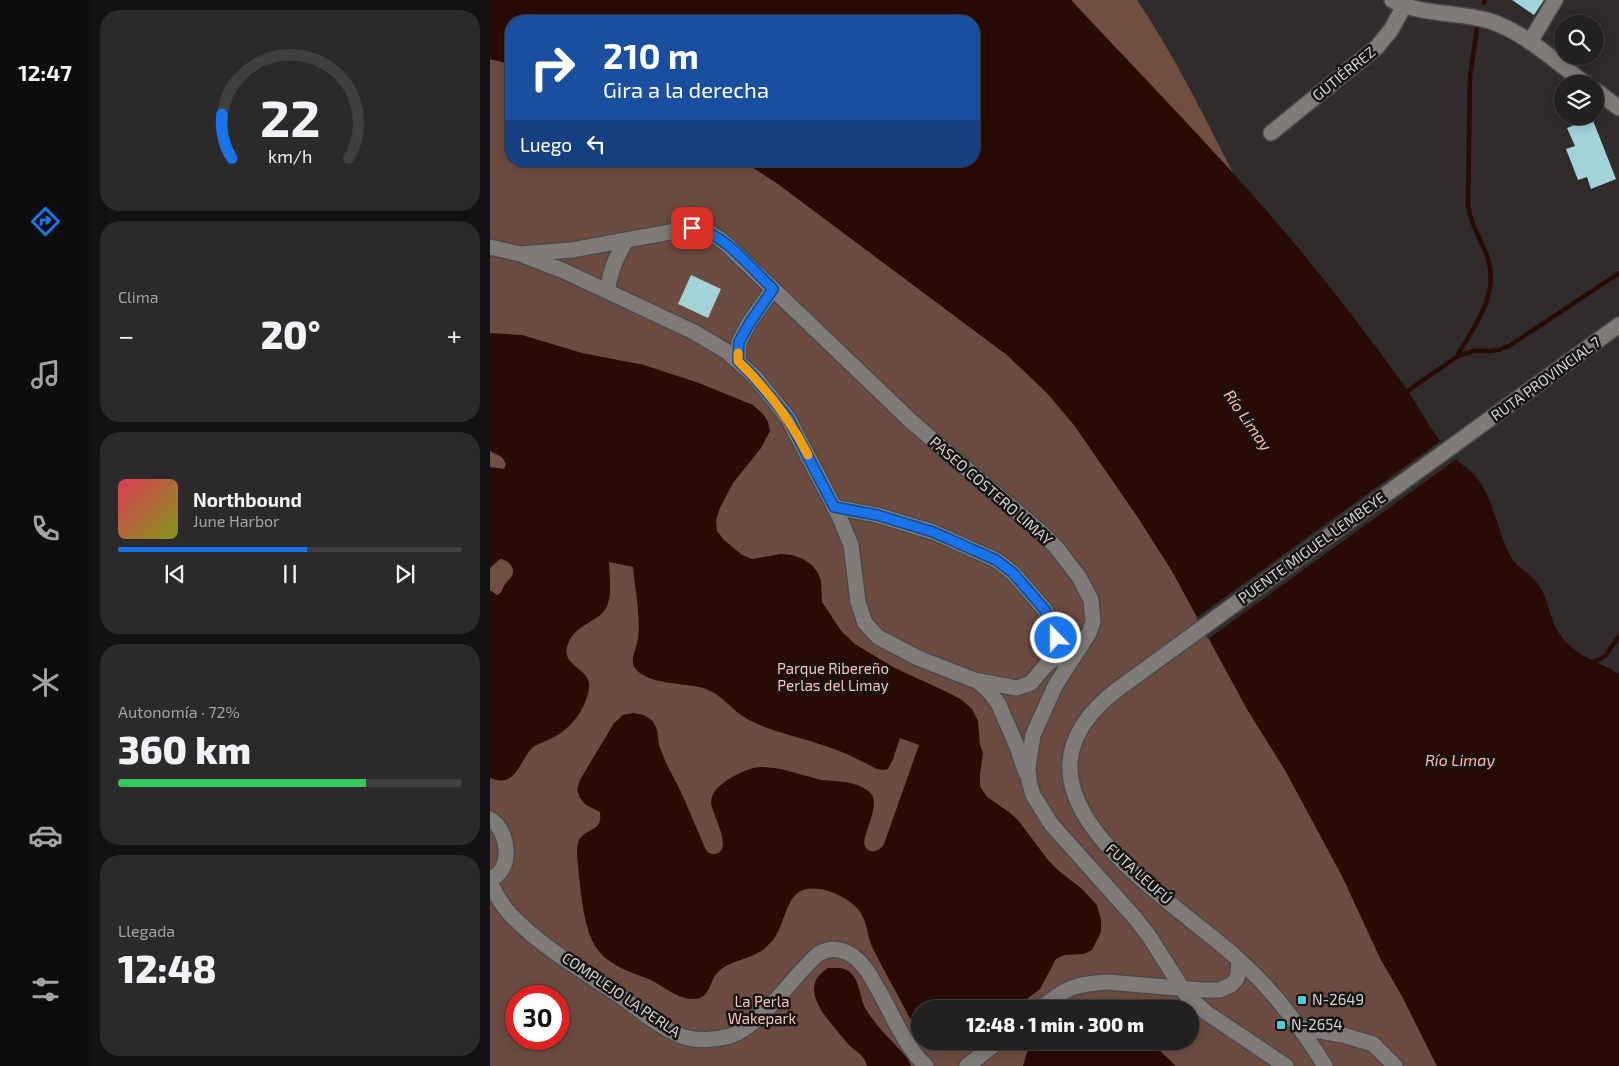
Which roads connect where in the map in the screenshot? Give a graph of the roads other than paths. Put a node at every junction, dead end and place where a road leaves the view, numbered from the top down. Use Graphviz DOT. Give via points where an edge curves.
graph roads {
  1 [pos="1555,0"];
  2 [pos="1398,3"];
  3 [pos="1530,42"];
  4 [pos="1574,75"];
  5 [pos="1604,97"];
  6 [pos="1619,108"];
  7 [pos="1272,133"];
  8 [pos="626,240"];
  9 [pos="490,247"];
  10 [pos="520,254"];
  11 [pos="773,289"];
  12 [pos="608,291"];
  13 [pos="1619,326"];
  14 [pos="738,361"];
  15 [pos="1473,432"];
  16 [pos="834,507"];
  17 [pos="1063,661"];
  18 [pos="1152,665"];
  19 [pos="977,681"];
  20 [pos="1029,781"];
  21 [pos="490,819"];
  22 [pos="490,880"];
  23 [pos="1239,960"];
  24 [pos="1182,988"];
  25 [pos="1051,1000"];
  26 [pos="1298,1027"];
  27 [pos="987,1050"];
  28 [pos="926,1066"];
  29 [pos="967,1066"];
  30 [pos="1286,1066"];
  31 [pos="1325,1066"];
  32 [pos="1395,1066"];
  1 -- 3 [label="street"];
  2 -- 3 [label="street" via="1424,11 1490,21"];
  2 -- 7 [label="street, GUTIÉRREZ" via="1385,39"];
  3 -- 4 [label="street"];
  5 -- 6 [label="street"];
  8 -- 10 [label="street, PASEO COSTERO LIMAY" via="589,248"];
  8 -- 11 [label="street, PASEO COSTERO LIMAY" via="701,229 718,238"];
  8 -- 12 [label="street" via="616,257"];
  9 -- 10 [label="street, PASEO COSTERO LIMAY"];
  10 -- 12 [label="street"];
  11 -- 14 [label="street" via="739,342"];
  11 -- 17 [label="street, PASEO COSTERO LIMAY" via="913,423 1028,521 1068,561 1091,600 1093,622 1090,633"];
  12 -- 14 [label="street" via="694,332"];
  13 -- 15 [label="street, RUTA PROVINCIAL 7"];
  14 -- 16 [label="street" via="788,418"];
  15 -- 18 [label="street, PUENTE MIGUEL LEMBEYE"];
  16 -- 17 [label="street" via="877,515 933,532 996,560 1013,573 1045,610"];
  16 -- 19 [label="street" via="851,545 858,602 865,622 878,637 910,654"];
  17 -- 19 [label="street" via="1046,665 1031,683 1017,688"];
  17 -- 20 [label="street, PASEO COSTERO LIMAY" via="1034,736 1028,767"];
  18 -- 23 [label="street, FUTA LEUFÚ" via="1106,698 1086,720 1070,762 1072,792 1091,826 1126,865"];
  19 -- 20 [label="street" via="998,703"];
  20 -- 24 [label="street, PASEO COSTERO LIMAY" via="1033,795 1051,824 1135,918"];
  21 -- 22 [label="street, COMPLEJO LA PERLA" via="499,828 506,847 503,867"];
  22 -- 28 [label="street, COMPLEJO LA PERLA" via="510,914 538,939 662,1026 686,1038 714,1039 741,1030 763,1013 818,954 826,950 844,951 867,971 907,1042"];
  23 -- 24 [label="street" via="1236,980 1225,988 1211,991"];
  23 -- 26 [label="street, FUTA LEUFÚ"];
  24 -- 25 [label="street" via="1107,982 1082,984 1069,987"];
  24 -- 30 [label="street, PASEO COSTERO LIMAY" via="1202,1009"];
  26 -- 31 [label="street, FUTA LEUFÚ"];
  26 -- 32 [label="street" via="1373,1044"];
  27 -- 29 [label="street"];
}
